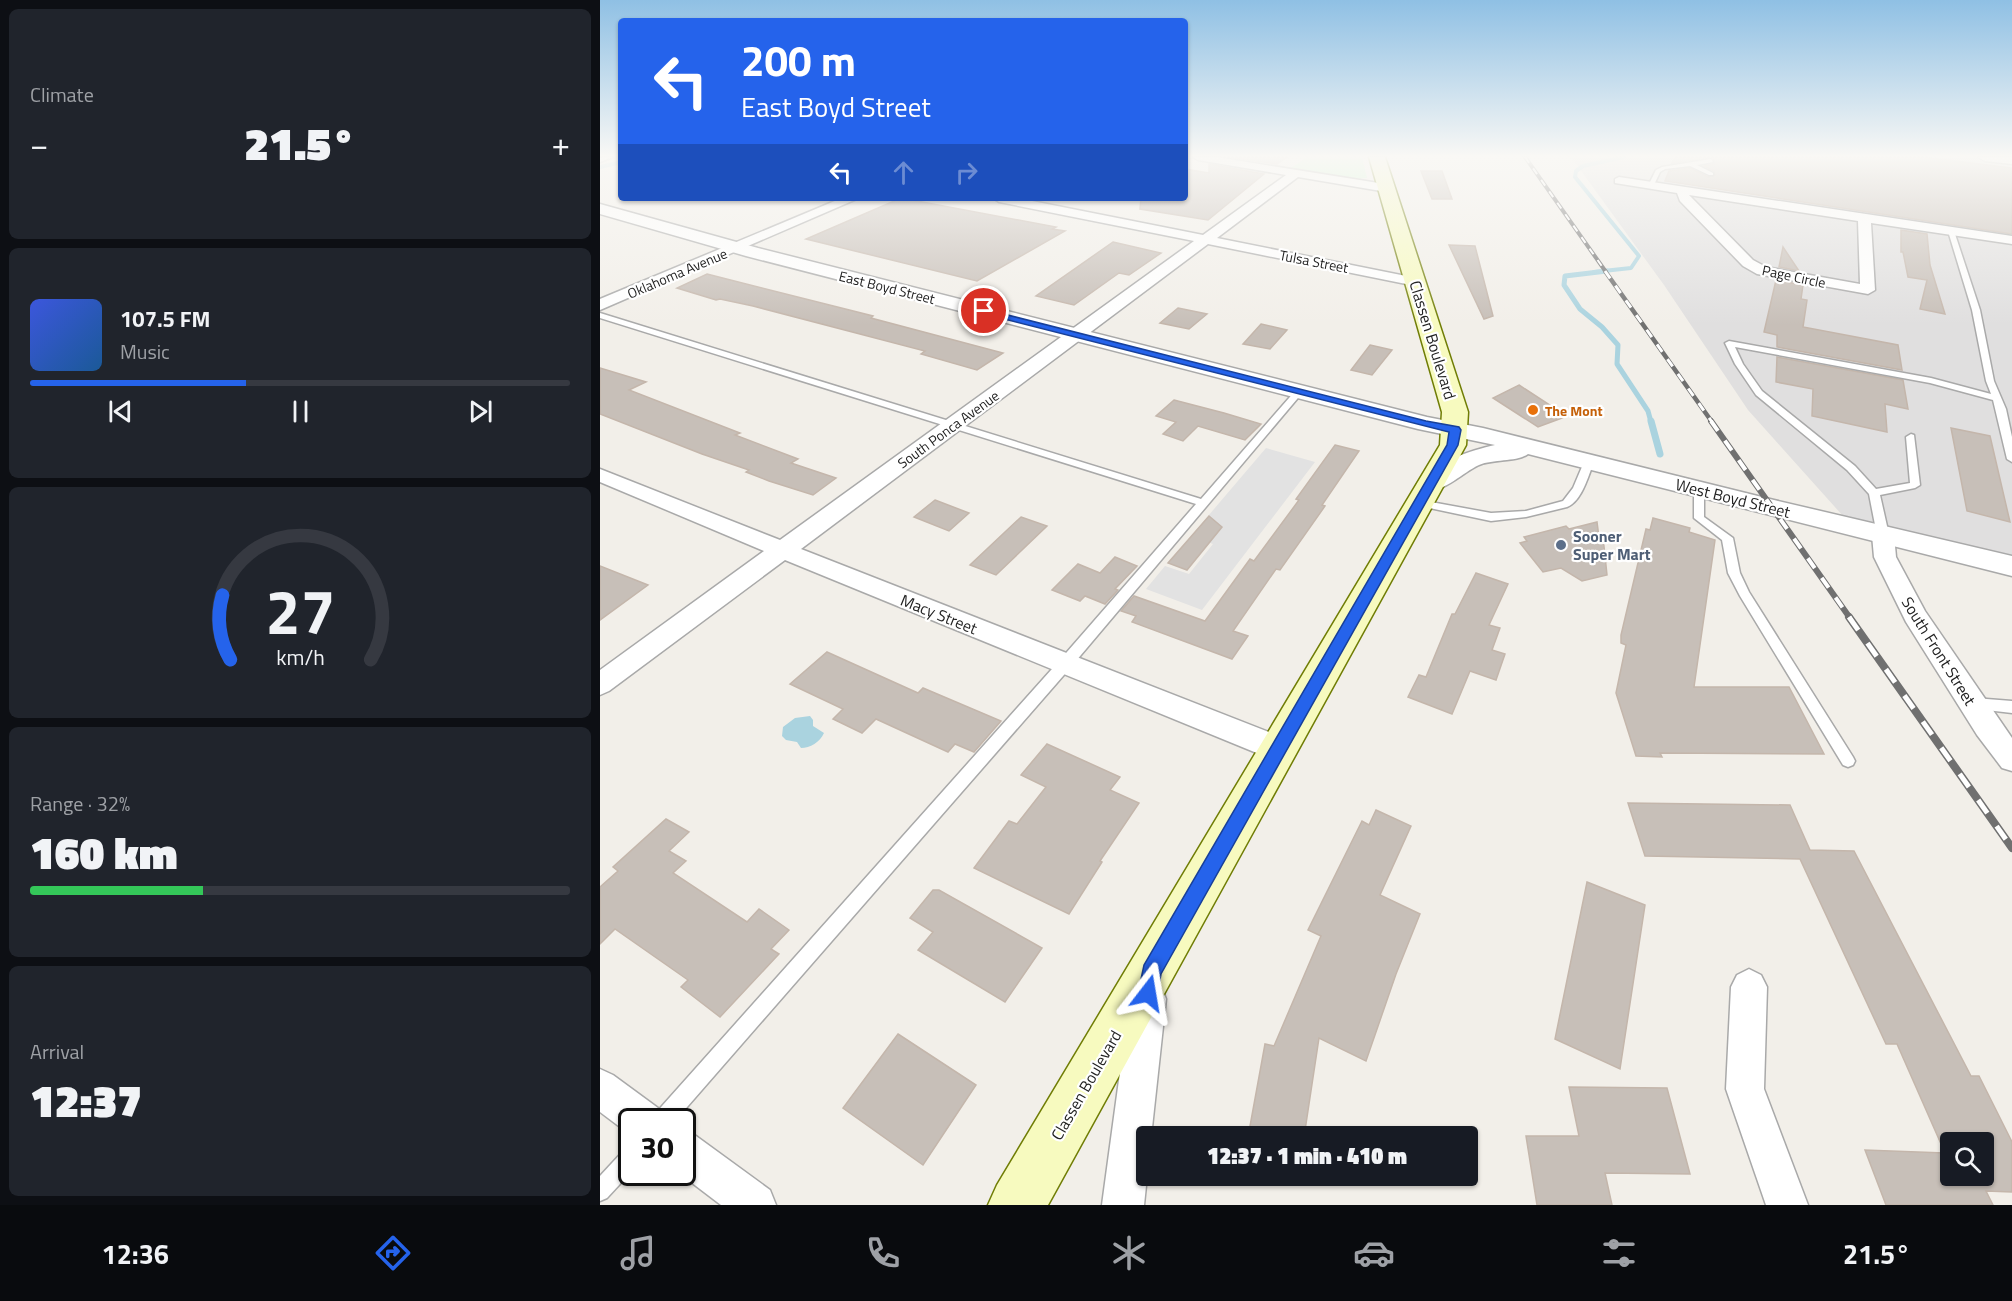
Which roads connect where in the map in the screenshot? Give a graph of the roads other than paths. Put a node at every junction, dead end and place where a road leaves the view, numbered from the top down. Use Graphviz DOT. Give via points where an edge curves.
graph roads {
  1 [pos="618,213"];
  2 [pos="817,213"];
  3 [pos="1076,213"];
  4 [pos="1241,213"];
  5 [pos="1395,213"];
  6 [pos="1699,213"];
  7 [pos="1832,213"];
  8 [pos="1864,218"];
  9 [pos="1951,231"];
  10 [pos="1206,239"];
  11 [pos="2012,240"];
  12 [pos="736,248"];
  13 [pos="1416,282"];
  14 [pos="600,305"];
  15 [pos="600,315"];
  16 [pos="1077,335"];
  17 [pos="1299,392"];
  18 [pos="1998,399"];
  19 [pos="954,425"];
  20 [pos="1455,430"];
  21 [pos="1911,438"];
  22 [pos="1555,453"];
  23 [pos="2012,459"];
  24 [pos="1589,462"];
  25 [pos="600,474"];
  26 [pos="1699,490"];
  27 [pos="1874,493"];
  28 [pos="1425,494"];
  29 [pos="1204,503"];
  30 [pos="1883,535"];
  31 [pos="783,551"];
  32 [pos="2012,566"];
  33 [pos="1065,664"];
  34 [pos="600,684"];
  35 [pos="1971,703"];
  36 [pos="2012,707"];
  37 [pos="1279,749"];
  38 [pos="2012,759"];
  39 [pos="1848,761"];
  40 [pos="1151,972"];
  41 [pos="1749,987"];
  42 [pos="600,1088"];
  43 [pos="626,1108"];
  44 [pos="673,1108"];
  45 [pos="696,1161"];
  46 [pos="618,1171"];
  47 [pos="600,1191"];
  48 [pos="755,1205"];
  49 [pos="1017,1205"];
  50 [pos="1123,1205"];
  51 [pos="1787,1205"];
  1 -- 12 [label="street, East Boyd Street"];
  2 -- 12 [label="street, Oklahoma Avenue"];
  3 -- 10 [label="street, Tulsa Street"];
  4 -- 10 [label="street, South Ponca Avenue"];
  5 -- 13 [label="main road, Classen Boulevard"];
  6 -- 8 [label="street, Page Circle" via="1740,255 1762,271 1868,290"];
  7 -- 8 [label="street"];
  8 -- 9 [label="street" via="1879,217"];
  9 -- 11 [label="street"];
  9 -- 18 [label="lane"];
  10 -- 13 [label="street, Tulsa Street"];
  10 -- 16 [label="street, South Ponca Avenue"];
  12 -- 14 [label="street, Oklahoma Avenue"];
  12 -- 16 [label="street, East Boyd Street"];
  13 -- 20 [label="main road, Classen Boulevard" via="1455,412"];
  15 -- 19 [label="lane"];
  16 -- 17 [label="street, East Boyd Street"];
  16 -- 19 [label="street, South Ponca Avenue"];
  17 -- 20 [label="street, East Boyd Street"];
  17 -- 29 [label="lane"];
  18 -- 23 [label="lane"];
  18 -- 27 [label="lane" via="1931,381 1729,343 1759,393 1851,468"];
  19 -- 29 [label="lane"];
  19 -- 31 [label="street, South Ponca Avenue"];
  20 -- 22 [label="street, West Boyd Street"];
  20 -- 28 [label="main road, Classen Boulevard" via="1453,445"];
  21 -- 27 [label="lane" via="1915,485"];
  22 -- 24 [label="street, West Boyd Street"];
  22 -- 28 [label="street" via="1487,453 1462,463"];
  24 -- 26 [label="street, West Boyd Street"];
  24 -- 28 [label="lane" via="1567,504 1526,514 1491,517"];
  25 -- 31 [label="street, Macy Street"];
  26 -- 30 [label="street, West Boyd Street"];
  26 -- 39 [label="lane" via="1699,518 1727,537 1734,573 1744,593"];
  27 -- 30 [label="lane"];
  28 -- 37 [label="main road, Classen Boulevard"];
  29 -- 33 [label="lane"];
  30 -- 32 [label="street, West Boyd Street"];
  30 -- 35 [label="street, South Front Street" via="1885,557 1900,588"];
  31 -- 33 [label="street, Macy Street"];
  31 -- 34 [label="street, South Ponca Avenue"];
  33 -- 37 [label="street, Macy Street"];
  33 -- 44 [label="lane"];
  35 -- 36 [label="lane"];
  35 -- 38 [label="street, South Front Street"];
  37 -- 40 [label="main road, Classen Boulevard"];
  40 -- 49 [label="main road, Classen Boulevard"];
  40 -- 50 [label="street"];
  41 -- 51 [label="street" via="1745,1089"];
  42 -- 43 [label="street"];
  45 -- 48 [label="street"];
  46 -- 47 [label="lane"];
}
